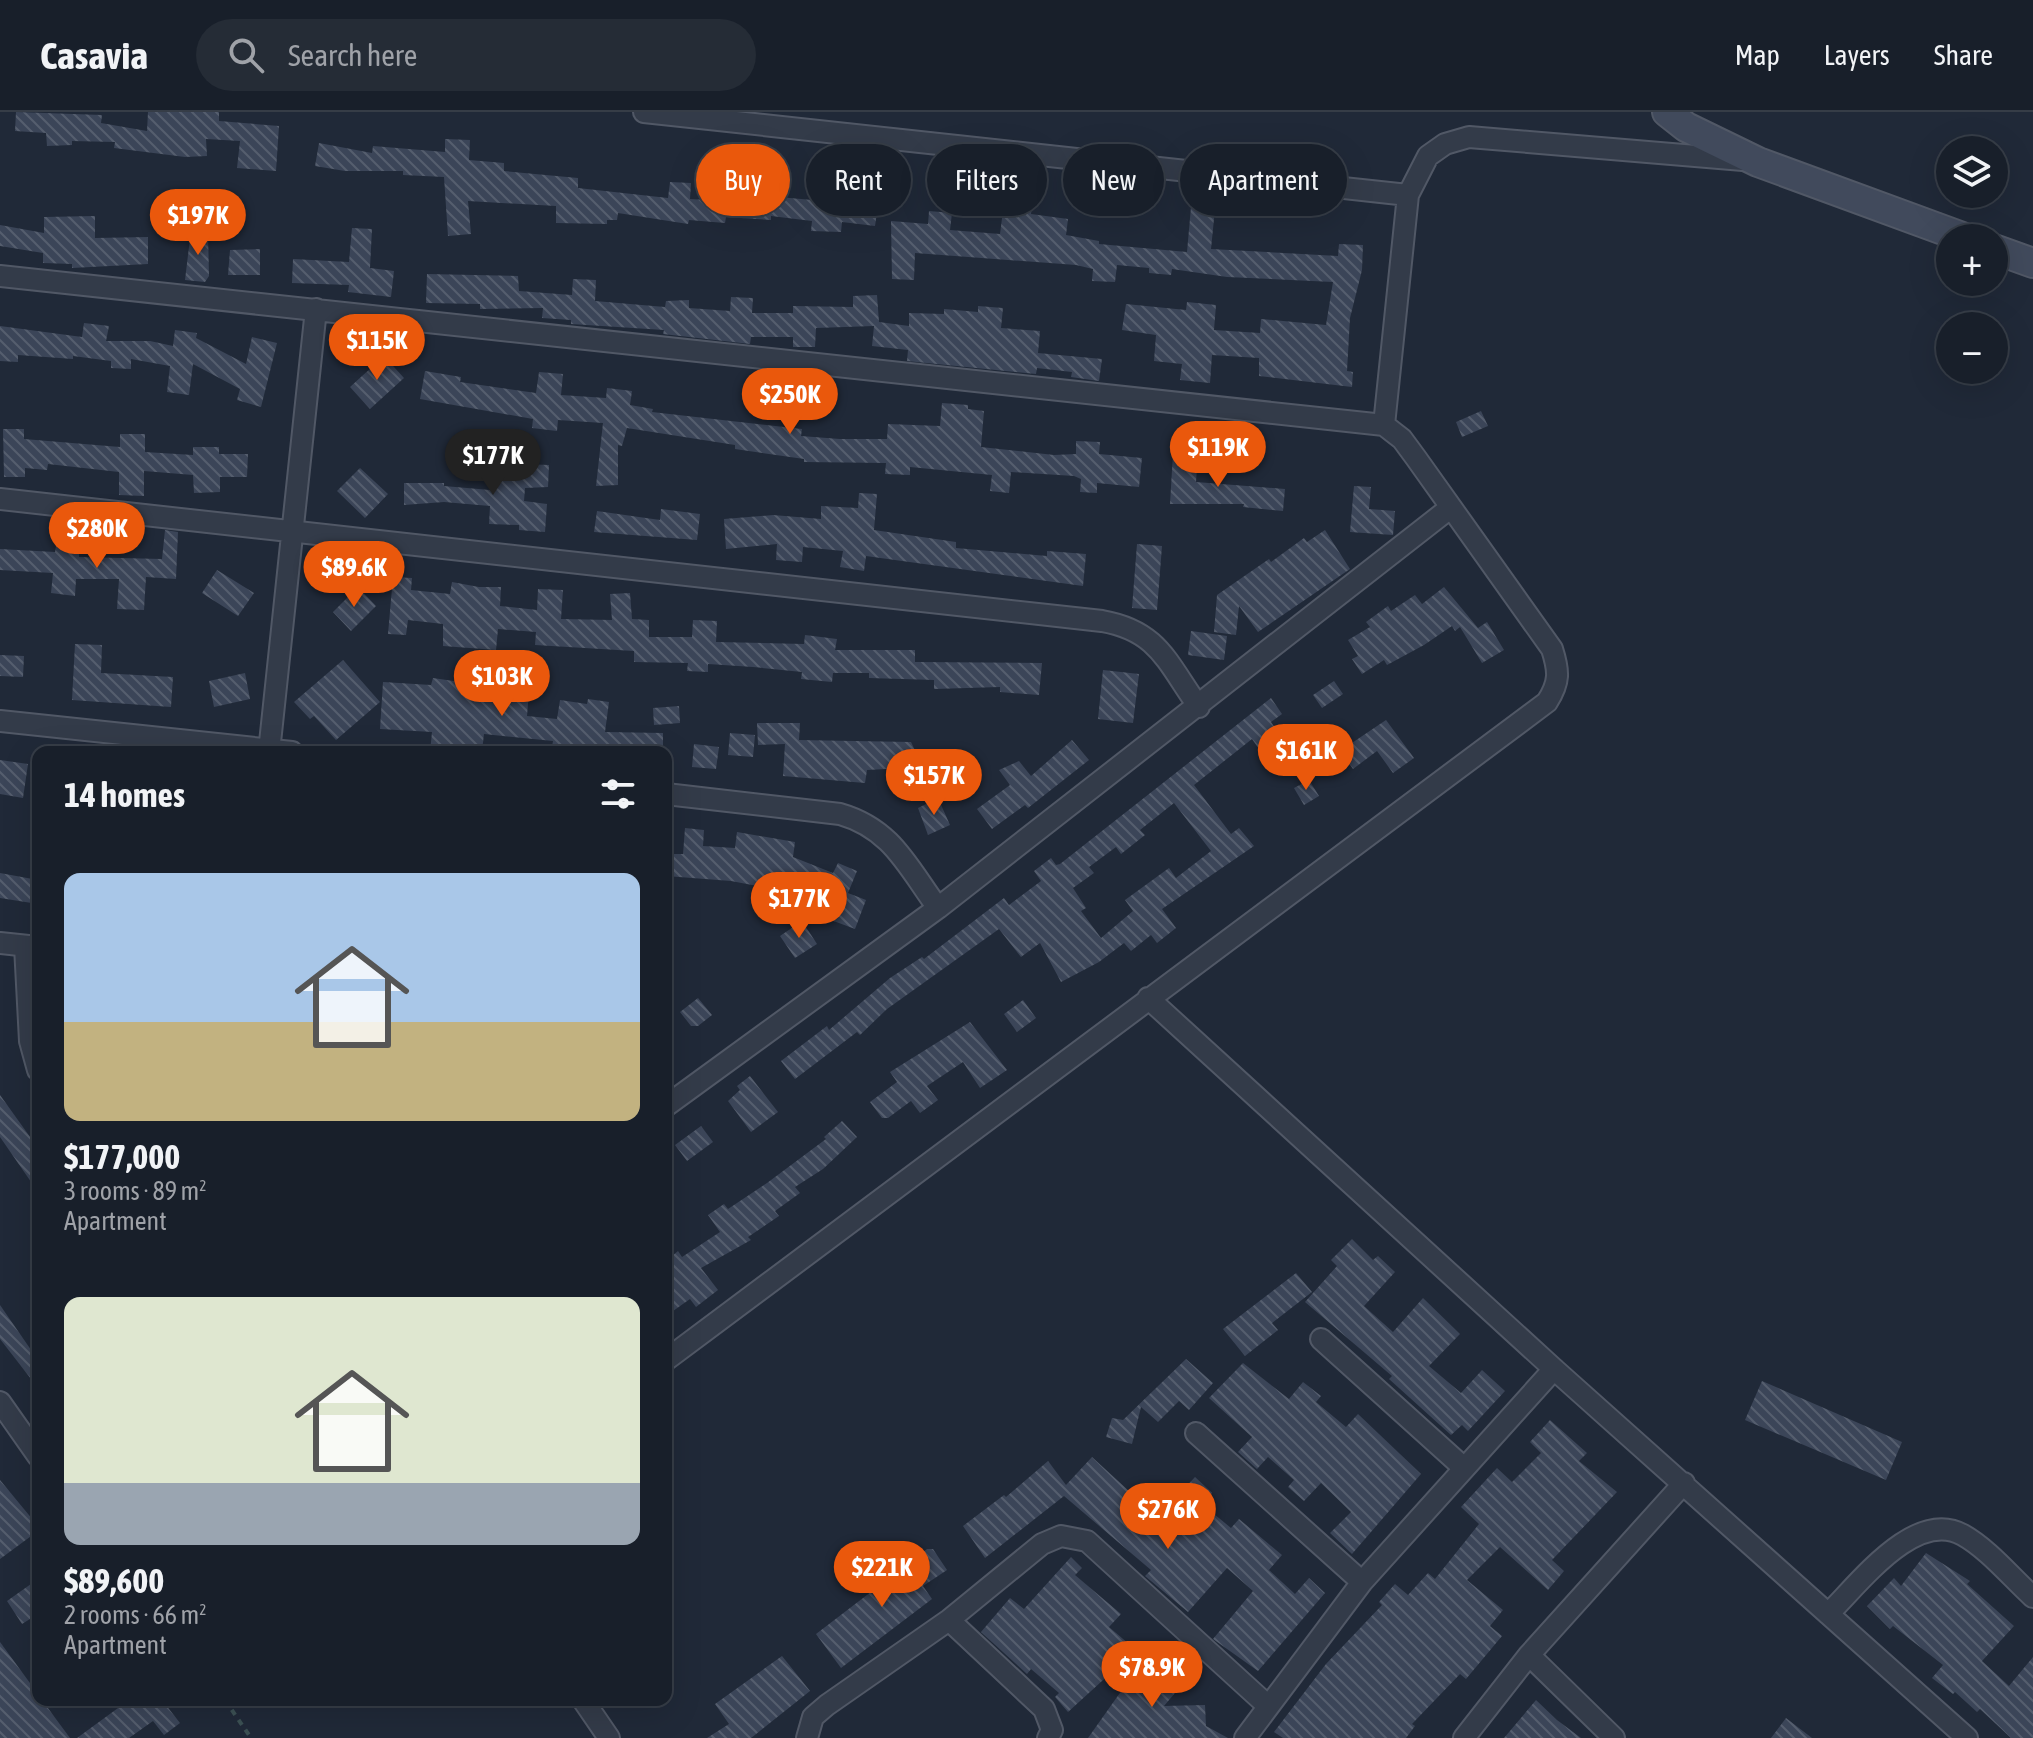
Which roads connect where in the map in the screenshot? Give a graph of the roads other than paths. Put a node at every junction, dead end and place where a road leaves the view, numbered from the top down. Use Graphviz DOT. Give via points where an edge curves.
graph roads {
  1 [pos="644,112"];
  2 [pos="1667,112"];
  3 [pos="1758,162"];
  4 [pos="1408,195"];
  5 [pos="1936,227"];
  6 [pos="2008,254"];
  7 [pos="2033,263"];
  8 [pos="0,276"];
  9 [pos="316,309"];
  10 [pos="1384,425"];
  11 [pos="0,499"];
  12 [pos="1450,508"];
  13 [pos="294,529"];
  14 [pos="1199,707"];
  15 [pos="0,721"];
  16 [pos="224,746"];
  17 [pos="270,746"];
  18 [pos="672,795"];
  19 [pos="938,908"];
  20 [pos="0,943"];
  21 [pos="31,947"];
  22 [pos="1148,998"];
  23 [pos="32,1048"];
  24 [pos="672,1102"];
  25 [pos="1321,1339"];
  26 [pos="672,1355"];
  27 [pos="1554,1369"];
  28 [pos="0,1402"];
  29 [pos="1196,1433"];
  30 [pos="32,1447"];
  31 [pos="1464,1468"];
  32 [pos="1684,1483"];
  33 [pos="1362,1582"];
  34 [pos="2033,1597"];
  35 [pos="1828,1614"];
  36 [pos="949,1620"];
  37 [pos="1529,1655"];
  38 [pos="587,1706"];
  39 [pos="1268,1706"];
  40 [pos="1966,1737"];
  41 [pos="609,1738"];
  42 [pos="807,1738"];
  43 [pos="1048,1738"];
  44 [pos="1245,1738"];
  45 [pos="1464,1738"];
  46 [pos="1614,1738"];
  1 -- 4 [label="street"];
  2 -- 3 [label="main road"];
  3 -- 4 [label="street" via="1469,137 1428,156"];
  3 -- 5 [label="main road"];
  4 -- 10 [label="street"];
  6 -- 7 [label="main road"];
  8 -- 9 [label="street"];
  9 -- 10 [label="street"];
  9 -- 13 [label="street"];
  10 -- 12 [label="street" via="1409,448"];
  11 -- 13 [label="street"];
  12 -- 14 [label="street"];
  12 -- 22 [label="street" via="1552,649 1558,685 1547,702"];
  13 -- 14 [label="street" via="1127,626 1149,638"];
  13 -- 17 [label="street"];
  14 -- 19 [label="street"];
  15 -- 16 [label="street"];
  18 -- 19 [label="street" via="862,820 882,833"];
  19 -- 24 [label="street"];
  20 -- 21 [label="street"];
  21 -- 23 [label="street"];
  22 -- 26 [label="street"];
  22 -- 27 [label="street"];
  25 -- 31 [label="street"];
  27 -- 31 [label="street"];
  27 -- 32 [label="street"];
  28 -- 30 [label="street"];
  29 -- 33 [label="street"];
  31 -- 33 [label="street"];
  32 -- 35 [label="street"];
  32 -- 37 [label="street"];
  33 -- 39 [label="street"];
  34 -- 35 [label="street" via="1962,1535 1941,1528 1904,1541"];
  35 -- 40 [label="street"];
  36 -- 39 [label="street" via="1042,1544 1075,1537 1087,1541"];
  36 -- 42 [label="street" via="827,1705 813,1717"];
  36 -- 43 [label="street" via="1044,1709 1052,1730"];
  37 -- 45 [label="street"];
  37 -- 46 [label="street"];
  38 -- 41 [label="street"];
  39 -- 44 [label="street"];
}
